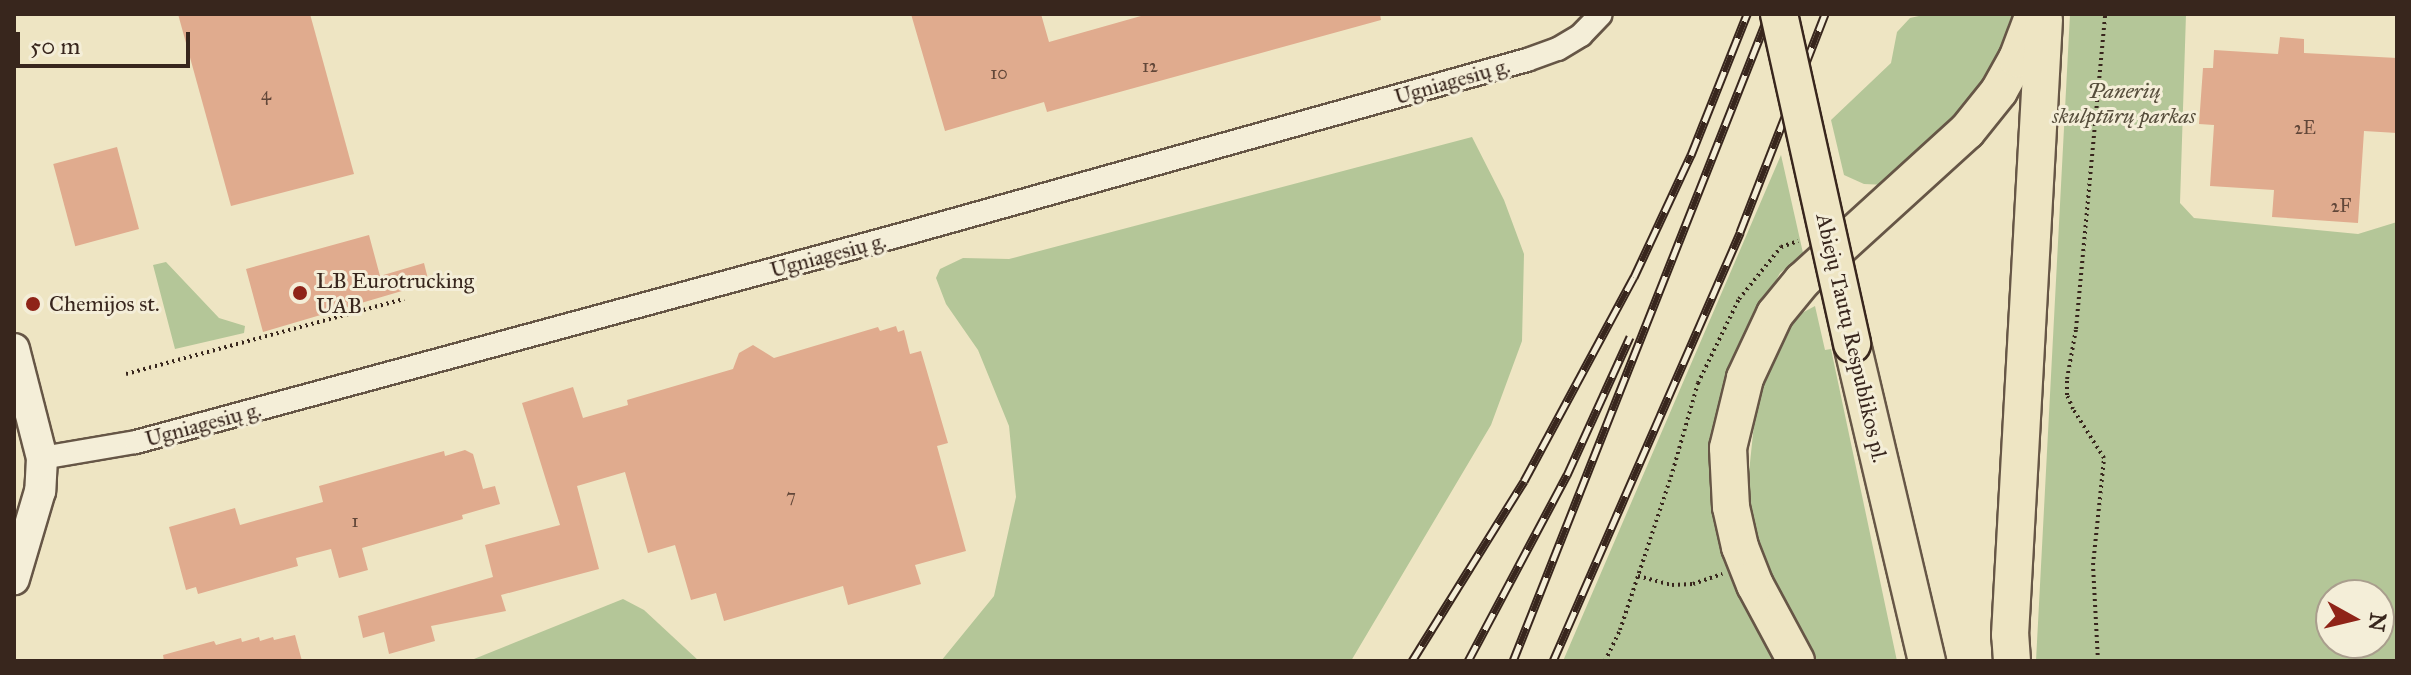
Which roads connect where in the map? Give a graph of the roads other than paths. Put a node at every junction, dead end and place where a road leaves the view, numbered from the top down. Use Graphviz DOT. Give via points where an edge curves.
graph roads {
  1 [pos="1779,14"];
  2 [pos="2034,14"];
  3 [pos="2044,14"];
  4 [pos="1600,15"];
  5 [pos="1967,131"];
  6 [pos="2035,155"];
  7 [pos="14,349"];
  8 [pos="42,458"];
  9 [pos="14,579"];
  10 [pos="2008,652"];
  11 [pos="1928,660"];
  12 [pos="1796,661"];
  1 -- 11 [label="highway, Abiejų Tautų Respublikos pl., bridge"];
  2 -- 5 [label="highway" via="2005,80"];
  3 -- 6 [label="highway"];
  4 -- 8 [label="street, Ugniagesių g." via="1581,35 1527,60 136,442"];
  5 -- 6 [label="highway" via="2005,124 2019,130"];
  5 -- 12 [label="highway" via="1802,281 1758,344 1734,412 1728,448 1731,507 1746,563"];
  6 -- 10 [label="highway"];
  7 -- 8 [label="main road"];
  8 -- 9 [label="main road" via="40,491"];
}
